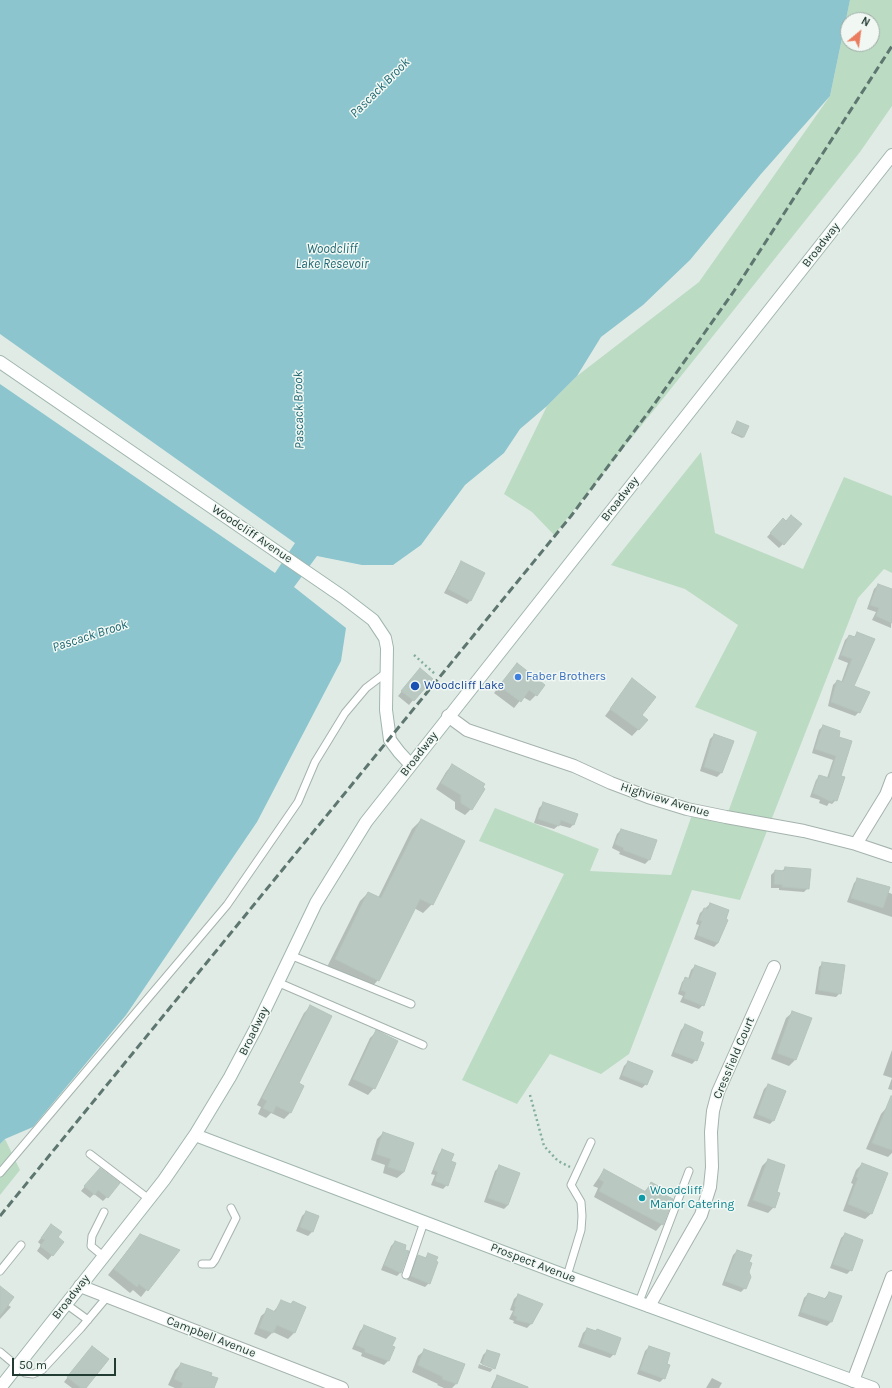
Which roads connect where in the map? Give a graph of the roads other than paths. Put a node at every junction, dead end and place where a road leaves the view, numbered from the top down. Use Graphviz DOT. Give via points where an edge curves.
graph roads {
  1 [pos="892,155"];
  2 [pos="0,362"];
  3 [pos="388,672"];
  4 [pos="448,716"];
  5 [pos="410,764"];
  6 [pos="892,779"];
  7 [pos="856,844"];
  8 [pos="892,856"];
  9 [pos="290,955"];
  10 [pos="774,966"];
  11 [pos="277,982"];
  12 [pos="411,1004"];
  13 [pos="424,1045"];
  14 [pos="195,1135"];
  15 [pos="591,1142"];
  16 [pos="90,1154"];
  17 [pos="689,1171"];
  18 [pos="0,1173"];
  19 [pos="149,1199"];
  20 [pos="231,1208"];
  21 [pos="104,1212"];
  22 [pos="424,1222"];
  23 [pos="21,1245"];
  24 [pos="104,1256"];
  25 [pos="202,1264"];
  26 [pos="0,1271"];
  27 [pos="406,1276"];
  28 [pos="567,1276"];
  29 [pos="892,1277"];
  30 [pos="80,1286"];
  31 [pos="107,1297"];
  32 [pos="66,1304"];
  33 [pos="644,1304"];
  34 [pos="88,1320"];
  35 [pos="0,1352"];
  36 [pos="17,1366"];
  37 [pos="853,1381"];
  38 [pos="0,1388"];
  39 [pos="342,1388"];
  40 [pos="873,1388"];
  1 -- 4 [label="street, Broadway"];
  2 -- 3 [label="street, Woodcliff Avenue" via="361,610 381,630 388,648"];
  3 -- 5 [label="street, Woodcliff Avenue" via="386,710 390,740"];
  3 -- 18 [label="lane" via="366,688 345,713 315,762 298,802 227,905"];
  4 -- 5 [label="street, Broadway"];
  4 -- 7 [label="street, Highview Avenue" via="467,730 574,766 648,797 687,809 804,831"];
  5 -- 9 [label="street, Broadway" via="366,822 340,862"];
  6 -- 7 [label="street" via="886,795"];
  7 -- 8 [label="street, Highview Avenue"];
  9 -- 11 [label="street, Broadway"];
  9 -- 12 [label="lane"];
  10 -- 33 [label="street, Cressfield Court" via="718,1092 711,1132 710,1187 701,1215"];
  11 -- 13 [label="lane"];
  11 -- 14 [label="street, Broadway" via="256,1028"];
  14 -- 19 [label="street, Broadway"];
  14 -- 22 [label="street, Prospect Avenue"];
  15 -- 28 [label="lane" via="571,1185 581,1202 581,1230"];
  16 -- 19 [label="lane"];
  17 -- 33 [label="lane"];
  19 -- 24 [label="street, Broadway"];
  20 -- 25 [label="lane" via="236,1218 215,1260 212,1264"];
  21 -- 24 [label="lane" via="92,1236 91,1246"];
  22 -- 27 [label="lane"];
  22 -- 28 [label="street, Prospect Avenue"];
  23 -- 26 [label="lane"];
  24 -- 30 [label="street, Broadway"];
  28 -- 33 [label="street, Prospect Avenue"];
  29 -- 37 [label="street"];
  30 -- 31 [label="street, Campbell Avenue"];
  30 -- 32 [label="street, Broadway"];
  31 -- 34 [label="lane"];
  31 -- 39 [label="street, Campbell Avenue"];
  32 -- 34 [label="lane"];
  32 -- 36 [label="street, Broadway"];
  33 -- 37 [label="street, Prospect Avenue"];
  34 -- 36 [label="lane" via="42,1370 33,1374 25,1373"];
  35 -- 36 [label="lane"];
  36 -- 38 [label="street, Broadway"];
  37 -- 40 [label="street, Prospect Avenue"];
}
